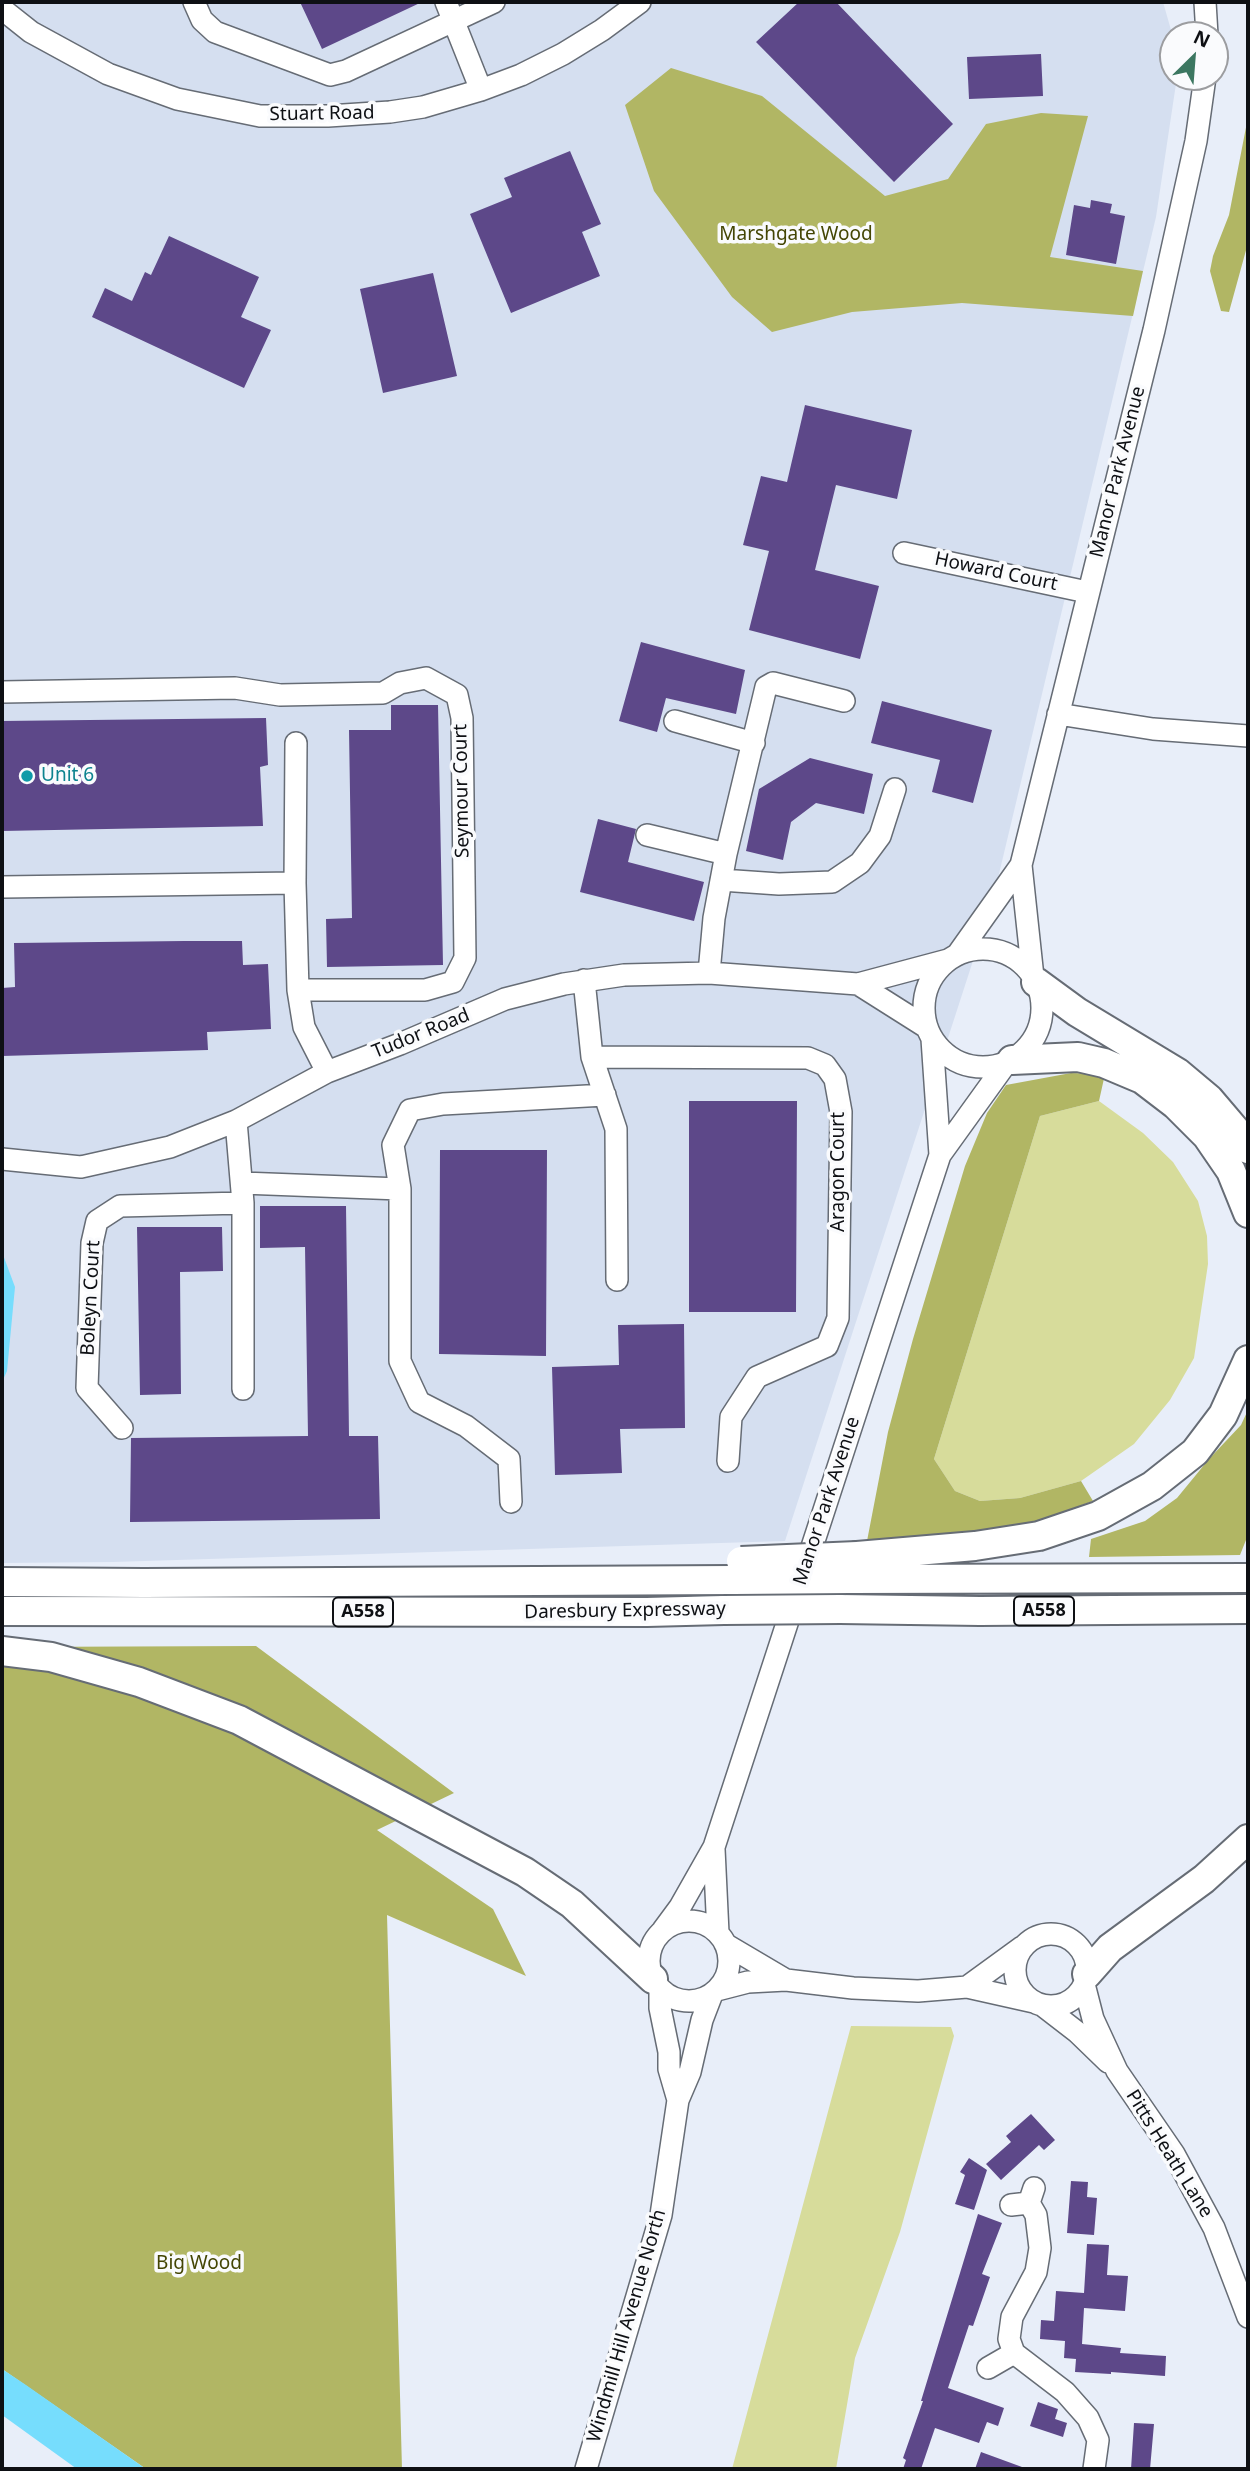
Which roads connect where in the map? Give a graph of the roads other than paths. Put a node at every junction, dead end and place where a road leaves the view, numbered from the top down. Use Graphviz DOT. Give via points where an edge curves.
graph roads {
  1 [pos="194,2"];
  2 [pos="494,2"];
  3 [pos="640,2"];
  4 [pos="1205,2"];
  5 [pos="2,9"];
  6 [pos="451,11"];
  7 [pos="1206,21"];
  8 [pos="481,90"];
  9 [pos="1203,91"];
  10 [pos="904,552"];
  11 [pos="1087,592"];
  12 [pos="2,692"];
  13 [pos="844,701"];
  14 [pos="1058,714"];
  15 [pos="675,721"];
  16 [pos="1248,736"];
  17 [pos="296,743"];
  18 [pos="754,743"];
  19 [pos="895,789"];
  20 [pos="647,835"];
  21 [pos="726,855"];
  22 [pos="1021,865"];
  23 [pos="721,880"];
  24 [pos="295,883"];
  25 [pos="2,887"];
  26 [pos="952,957"];
  27 [pos="709,973"];
  28 [pos="1034,979"];
  29 [pos="584,980"];
  30 [pos="858,984"];
  31 [pos="298,990"];
  32 [pos="929,1033"];
  33 [pos="592,1057"];
  34 [pos="1009,1061"];
  35 [pos="327,1072"];
  36 [pos="605,1095"];
  37 [pos="236,1121"];
  38 [pos="1248,1149"];
  39 [pos="940,1155"];
  40 [pos="2,1159"];
  41 [pos="400,1189"];
  42 [pos="243,1193"];
  43 [pos="1248,1213"];
  44 [pos="617,1280"];
  45 [pos="1248,1360"];
  46 [pos="243,1389"];
  47 [pos="122,1428"];
  48 [pos="728,1461"];
  49 [pos="511,1502"];
  50 [pos="853,1568"];
  51 [pos="1248,1578"];
  52 [pos="2,1582"];
  53 [pos="1248,1609"];
  54 [pos="2,1611"];
  55 [pos="2,1651"];
  56 [pos="1248,1839"];
  57 [pos="714,1847"];
  58 [pos="663,1930"];
  59 [pos="722,1938"];
  60 [pos="1023,1947"];
  61 [pos="1085,1979"];
  62 [pos="786,1980"];
  63 [pos="656,1984"];
  64 [pos="967,1987"];
  65 [pos="715,1992"];
  66 [pos="1038,2003"];
  67 [pos="1117,2071"];
  68 [pos="678,2100"];
  69 [pos="1025,2198"];
  70 [pos="1248,2316"];
  71 [pos="1014,2353"];
  72 [pos="988,2368"];
  73 [pos="586,2469"];
  74 [pos="1094,2469"];
  1 -- 6 [label="street" via="202,20 215,32 330,75 346,71"];
  2 -- 6 [label="street"];
  3 -- 8 [label="street, Stuart Road" via="563,54"];
  4 -- 7 [label="street"];
  5 -- 8 [label="street, Stuart Road" via="31,32 108,74 177,99 260,116 390,112"];
  6 -- 8 [label="street"];
  9 -- 11 [label="street, Manor Park Avenue" via="1154,330"];
  10 -- 11 [label="street, Howard Court"];
  11 -- 14 [label="street, Manor Park Avenue"];
  12 -- 31 [label="street, Seymour Court" via="235,688 280,695 383,693 400,683 426,678 457,695 462,718 464,958 453,982 425,990"];
  13 -- 18 [label="street" via="773,683 766,687"];
  14 -- 16 [label="street" via="1153,729"];
  14 -- 22 [label="street, Manor Park Avenue"];
  15 -- 18 [label="street"];
  17 -- 24 [label="street"];
  18 -- 21 [label="street"];
  19 -- 23 [label="street" via="880,836 860,863 832,882"];
  20 -- 21 [label="street"];
  21 -- 23 [label="street"];
  22 -- 26 [label="street, Manor Park Avenue"];
  22 -- 28 [label="street, Manor Park Avenue"];
  23 -- 27 [label="street"];
  24 -- 25 [label="street"];
  24 -- 31 [label="street"];
  26 -- 28 [label="street" via="973,950 1007,954"];
  26 -- 30 [label="street, Tudor Road"];
  26 -- 32 [label="street" via="926,990 923,1008"];
  27 -- 29 [label="street, Tudor Road"];
  27 -- 30 [label="street, Tudor Road"];
  28 -- 34 [label="street" via="1041,1017 1031,1041"];
  28 -- 38 [label="main road" via="1077,1012 1178,1073 1209,1099"];
  29 -- 33 [label="street"];
  29 -- 35 [label="street, Tudor Road" via="505,999"];
  30 -- 32 [label="street, Tudor Road"];
  31 -- 35 [label="street" via="304,1027"];
  32 -- 34 [label="street" via="957,1062 990,1067"];
  32 -- 39 [label="street, Manor Park Avenue"];
  33 -- 36 [label="street"];
  33 -- 48 [label="street, Aragon Court" via="808,1058 825,1065 835,1079 841,1112 838,1318 827,1346 757,1377 731,1417"];
  34 -- 39 [label="street, Manor Park Avenue"];
  34 -- 43 [label="main road" via="1078,1057 1142,1079 1206,1136 1231,1171"];
  35 -- 37 [label="street, Tudor Road"];
  36 -- 41 [label="street" via="410,1110 393,1145"];
  36 -- 44 [label="street" via="616,1129"];
  37 -- 40 [label="street, Tudor Road" via="170,1146 81,1167"];
  37 -- 42 [label="street"];
  39 -- 57 [label="street, Manor Park Avenue"];
  41 -- 42 [label="street, Boleyn Court"];
  41 -- 49 [label="street" via="400,1361 419,1402 466,1426 509,1459"];
  42 -- 46 [label="street"];
  42 -- 47 [label="street, Boleyn Court" via="120,1206 97,1221 92,1243 87,1388"];
  45 -- 50 [label="main road" via="1223,1415 1195,1452 1152,1486 1098,1516 1039,1536"];
  50 -- 51 [label="main road, A558"];
  50 -- 52 [label="main road, Daresbury Expressway / A558, bridge" via="602,1580"];
  53 -- 54 [label="main road, Daresbury Expressway / A558, bridge"];
  55 -- 63 [label="main road" via="51,1657 139,1682 239,1720 327,1764 525,1872 604,1931"];
  56 -- 61 [label="main road" via="1204,1879 1110,1948"];
  57 -- 58 [label="street, Manor Park Avenue"];
  57 -- 59 [label="street, Manor Park Avenue"];
  58 -- 59 [label="street" via="685,1921 697,1922"];
  58 -- 63 [label="street" via="649,1953"];
  59 -- 62 [label="street, Pitts Heath Lane"];
  59 -- 65 [label="street" via="729,1968"];
  60 -- 61 [label="street" via="1042,1935 1065,1937 1082,1952"];
  60 -- 64 [label="street"];
  60 -- 66 [label="street" via="1016,1977 1019,1987"];
  61 -- 66 [label="street" via="1079,1993 1062,2004"];
  61 -- 67 [label="street, Pitts Heath Lane" via="1093,2019"];
  62 -- 64 [label="street, Pitts Heath Lane" via="866,1989"];
  62 -- 65 [label="street, Pitts Heath Lane" via="748,1982"];
  63 -- 65 [label="street" via="679,2000 702,2000"];
  63 -- 68 [label="street, Windmill Hill Avenue North"];
  64 -- 66 [label="street, Pitts Heath Lane"];
  65 -- 68 [label="street, Windmill Hill Avenue North"];
  66 -- 67 [label="street, Pitts Heath Lane"];
  67 -- 70 [label="street, Pitts Heath Lane" via="1174,2154 1214,2228"];
  68 -- 73 [label="street, Windmill Hill Avenue North" via="661,2215"];
  69 -- 71 [label="street" via="1036,2215 1040,2248 1036,2272 1012,2317 1009,2339"];
  71 -- 72 [label="street"];
  71 -- 74 [label="street" via="1065,2392 1088,2418 1098,2440"];
}
